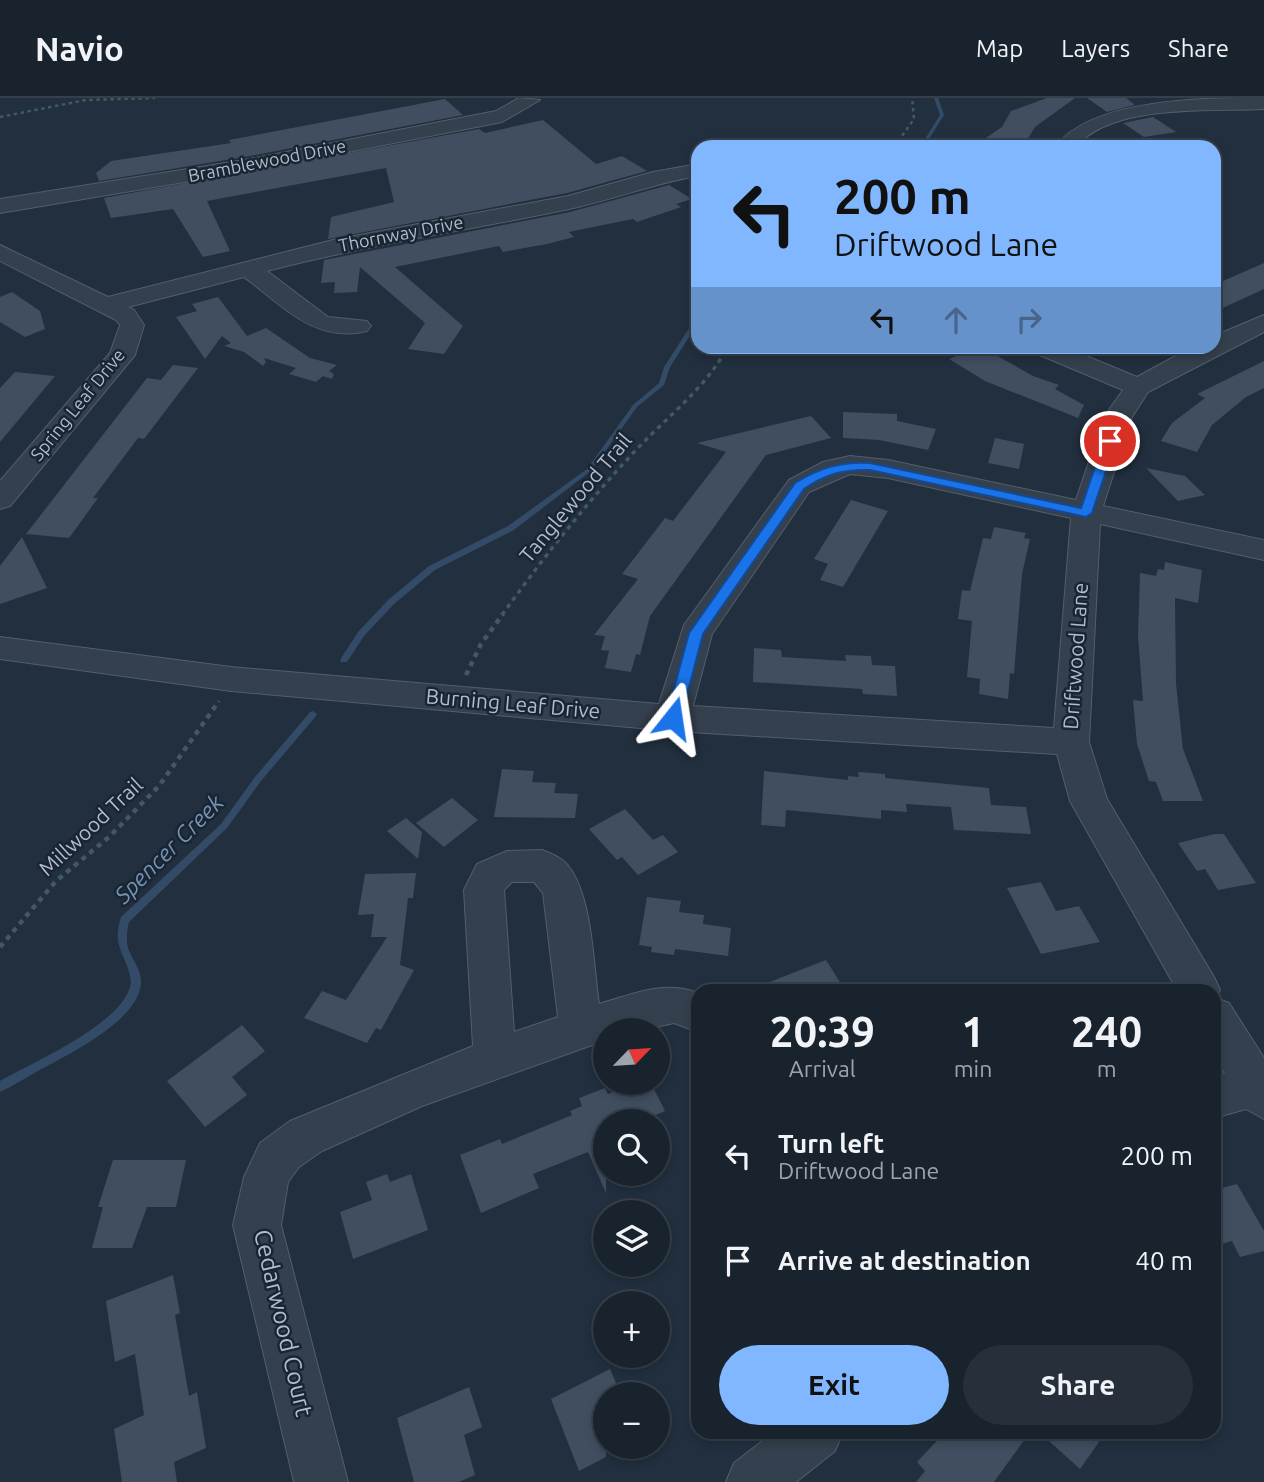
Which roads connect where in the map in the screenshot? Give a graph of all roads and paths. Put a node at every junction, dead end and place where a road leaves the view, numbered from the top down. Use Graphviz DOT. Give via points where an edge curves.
graph roads {
  1 [pos="155,98"];
  2 [pos="912,98"];
  3 [pos="530,100"];
  4 [pos="1264,103"];
  5 [pos="0,117"];
  6 [pos="900,140"];
  7 [pos="1068,140"];
  8 [pos="691,171"];
  9 [pos="0,206"];
  10 [pos="0,252"];
  11 [pos="248,268"];
  12 [pos="105,305"];
  13 [pos="1264,322"];
  14 [pos="358,326"];
  15 [pos="1221,343"];
  16 [pos="724,354"];
  17 [pos="1058,354"];
  18 [pos="1199,354"];
  19 [pos="1138,387"];
  20 [pos="0,500"];
  21 [pos="1086,513"];
  22 [pos="1264,550"];
  23 [pos="0,648"];
  24 [pos="463,682"];
  25 [pos="225,693"];
  26 [pos="673,718"];
  27 [pos="1071,742"];
  28 [pos="0,947"];
  29 [pos="1196,984"];
  30 [pos="691,1010"];
  31 [pos="580,1029"];
  32 [pos="1221,1034"];
  33 [pos="497,1059"];
  34 [pos="1244,1094"];
  35 [pos="807,1439"];
  36 [pos="321,1482"];
  37 [pos="753,1482"];
  1 -- 5 [label="path" via="86,100"];
  2 -- 6 [label="path" via="912,125"];
  3 -- 9 [label="street, Bramblewood Drive" via="502,116 223,170"];
  4 -- 7 [label="street" via="1120,113 1080,127"];
  8 -- 11 [label="street, Thornway Drive" via="570,202 414,230"];
  10 -- 12 [label="street, Spring Leaf Drive"];
  11 -- 12 [label="street, Thornway Drive"];
  11 -- 14 [label="street" via="322,324"];
  12 -- 20 [label="street, Spring Leaf Drive" via="125,314 132,325 122,355"];
  13 -- 15 [label="street, Driftwood Lane"];
  16 -- 24 [label="path, Tanglewood Trail" via="716,369 615,472 534,571 481,644"];
  17 -- 19 [label="street"];
  18 -- 19 [label="street, Driftwood Lane"];
  19 -- 21 [label="street, Driftwood Lane" via="1118,417"];
  21 -- 22 [label="street"];
  21 -- 26 [label="street" via="870,467 850,465 818,474 799,486 696,633"];
  21 -- 27 [label="street, Driftwood Lane"];
  23 -- 26 [label="street, Burning Leaf Drive" via="231,679"];
  25 -- 28 [label="path, Millwood Trail" via="159,786 109,837 56,881"];
  26 -- 27 [label="street, Burning Leaf Drive"];
  27 -- 29 [label="street, Driftwood Lane" via="1089,801"];
  30 -- 31 [label="street, Cedarwood Court" via="675,1004"];
  31 -- 33 [label="street, Cedarwood Court"];
  31 -- 33 [label="street" via="563,893 555,877 542,866 507,867 491,875 484,890"];
  32 -- 34 [label="street"];
  33 -- 36 [label="street, Cedarwood Court" via="312,1132 283,1151 262,1184 257,1225"];
  35 -- 37 [label="street"];
}
